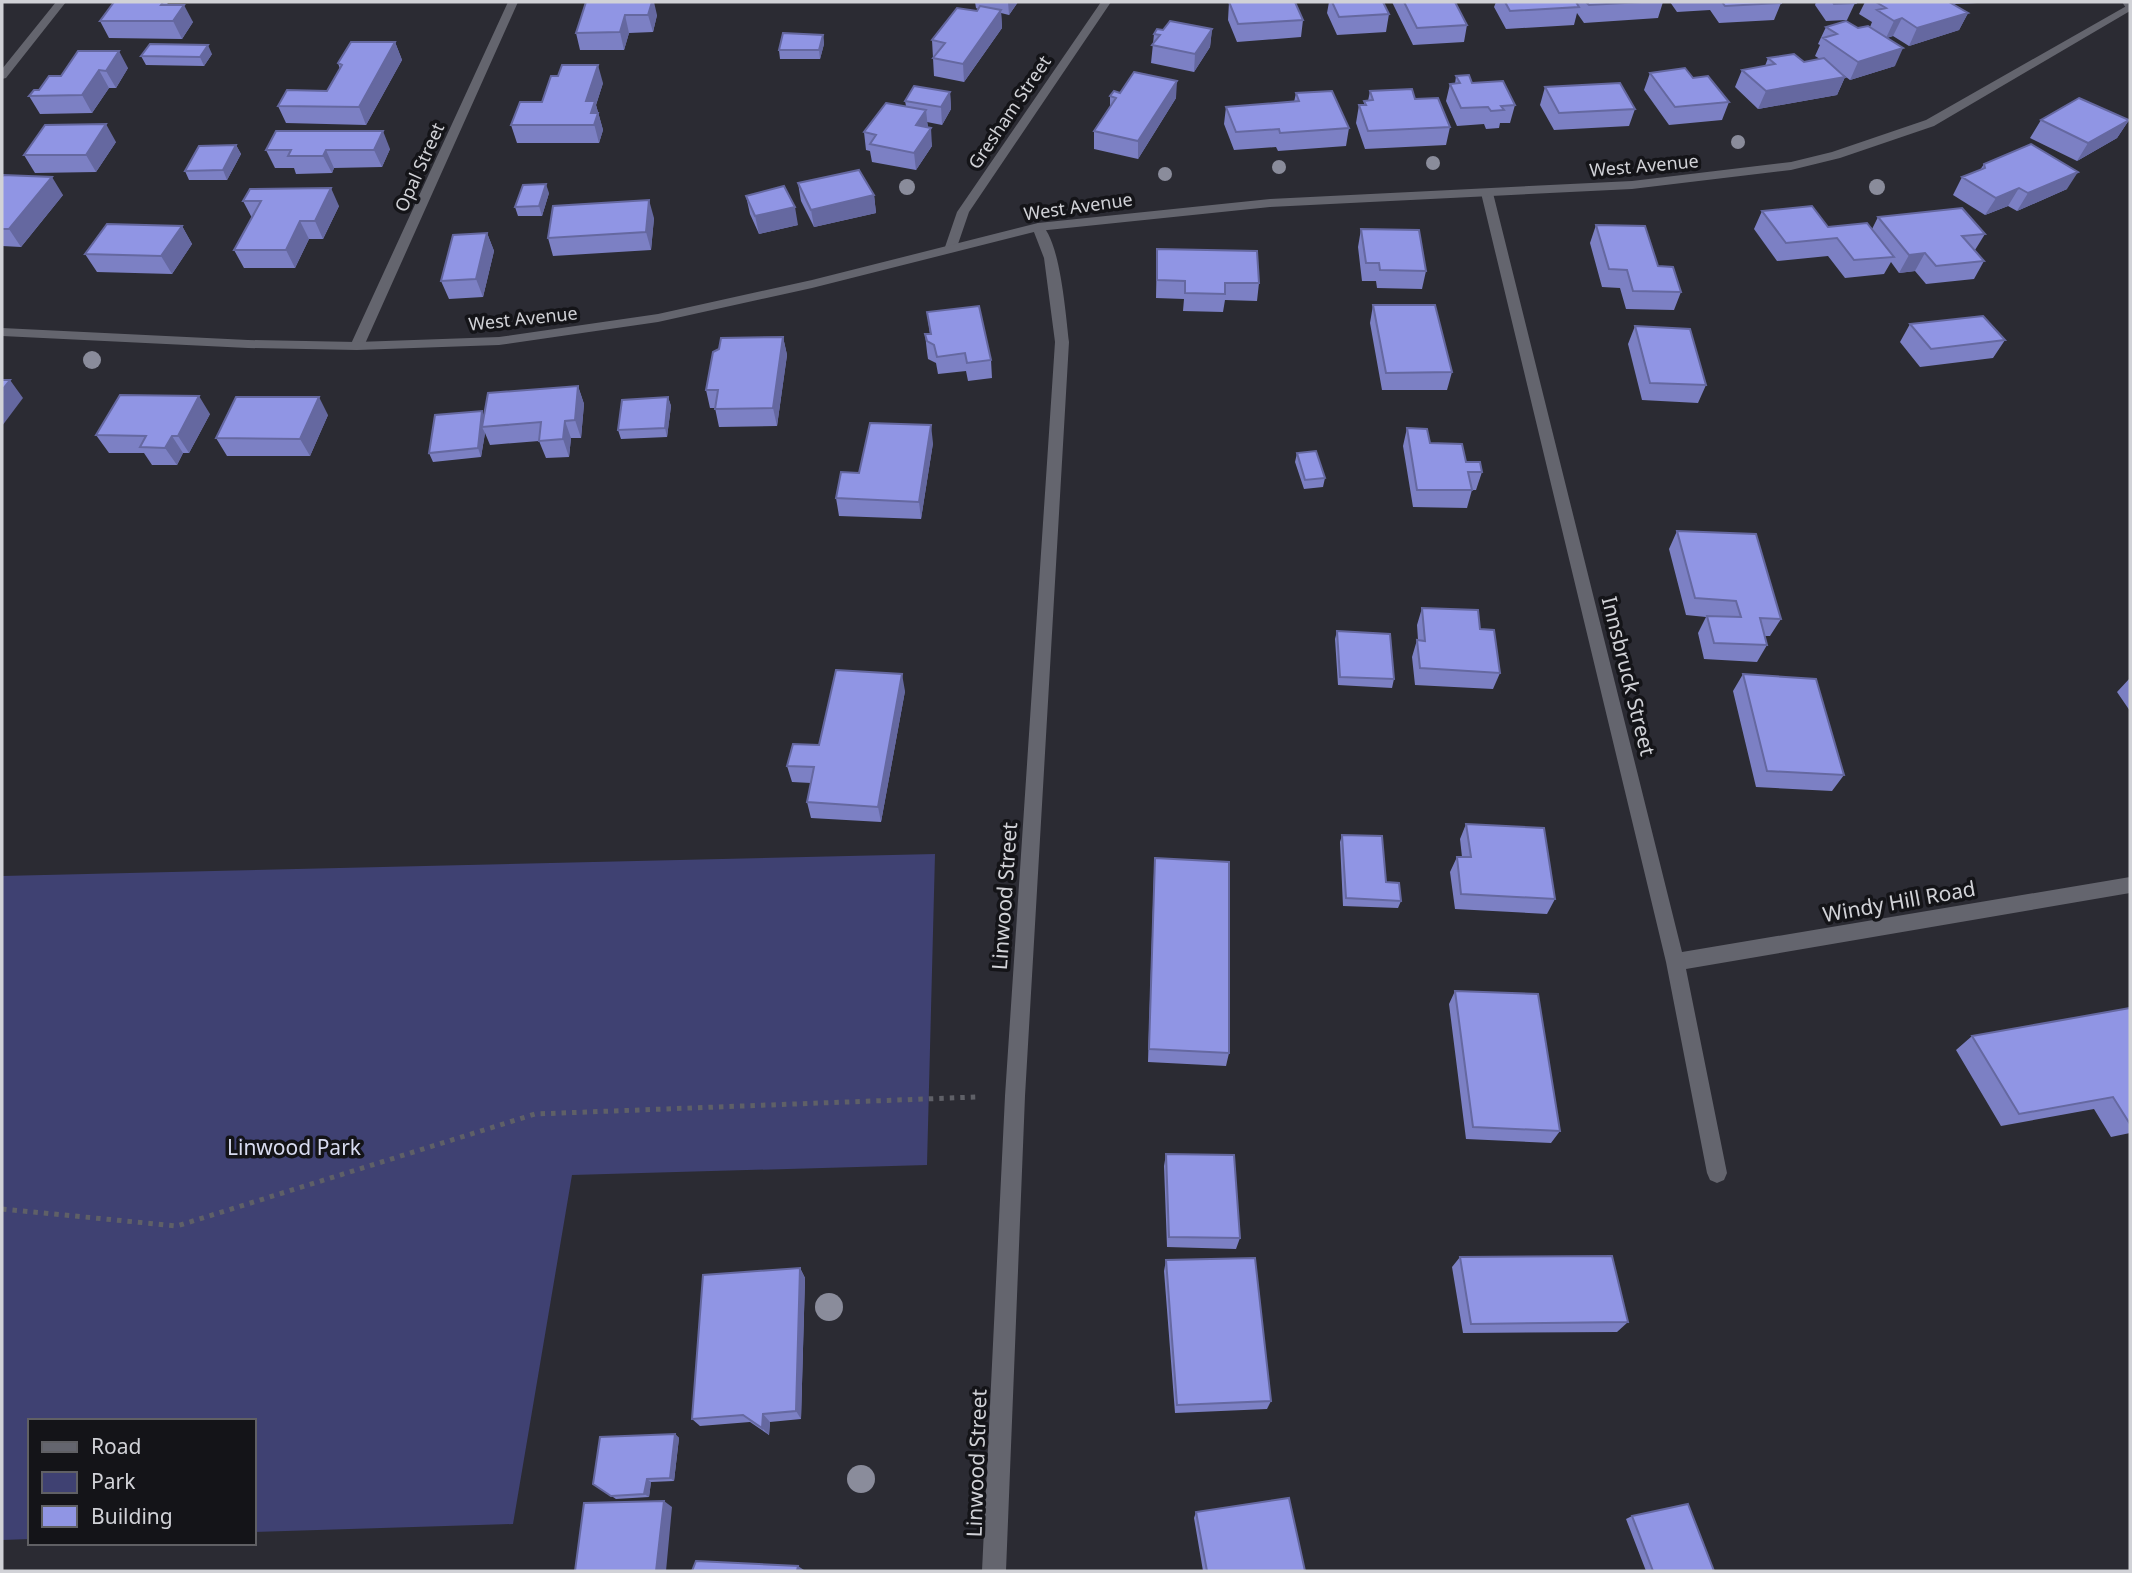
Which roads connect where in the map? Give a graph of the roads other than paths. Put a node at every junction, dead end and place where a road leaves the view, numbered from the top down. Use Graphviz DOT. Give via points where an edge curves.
graph roads {
  1 [pos="61,2"];
  2 [pos="513,2"];
  3 [pos="1106,2"];
  4 [pos="2127,2"];
  5 [pos="2130,6"];
  6 [pos="2,76"];
  7 [pos="1487,193"];
  8 [pos="1038,227"];
  9 [pos="951,247"];
  10 [pos="2,332"];
  11 [pos="357,346"];
  12 [pos="2130,885"];
  13 [pos="1675,962"];
  14 [pos="1717,1173"];
  15 [pos="995,1571"];
  1 -- 6 [label="street"];
  2 -- 11 [label="street, Opal Street"];
  3 -- 9 [label="street, Gresham Street" via="963,212"];
  4 -- 5 [label="street"];
  5 -- 7 [label="street, West Avenue" via="1930,123 1836,156 1686,180"];
  7 -- 8 [label="street, West Avenue" via="1270,203"];
  7 -- 13 [label="street, Innsbruck Street"];
  8 -- 9 [label="street, West Avenue"];
  8 -- 15 [label="street, Linwood Street" via="1051,258 1062,342 1015,1096"];
  9 -- 11 [label="street, West Avenue" via="659,318 499,341"];
  10 -- 11 [label="street, West Avenue"];
  12 -- 13 [label="street, Windy Hill Road"];
  13 -- 14 [label="street, Innsbruck Street"];
}
